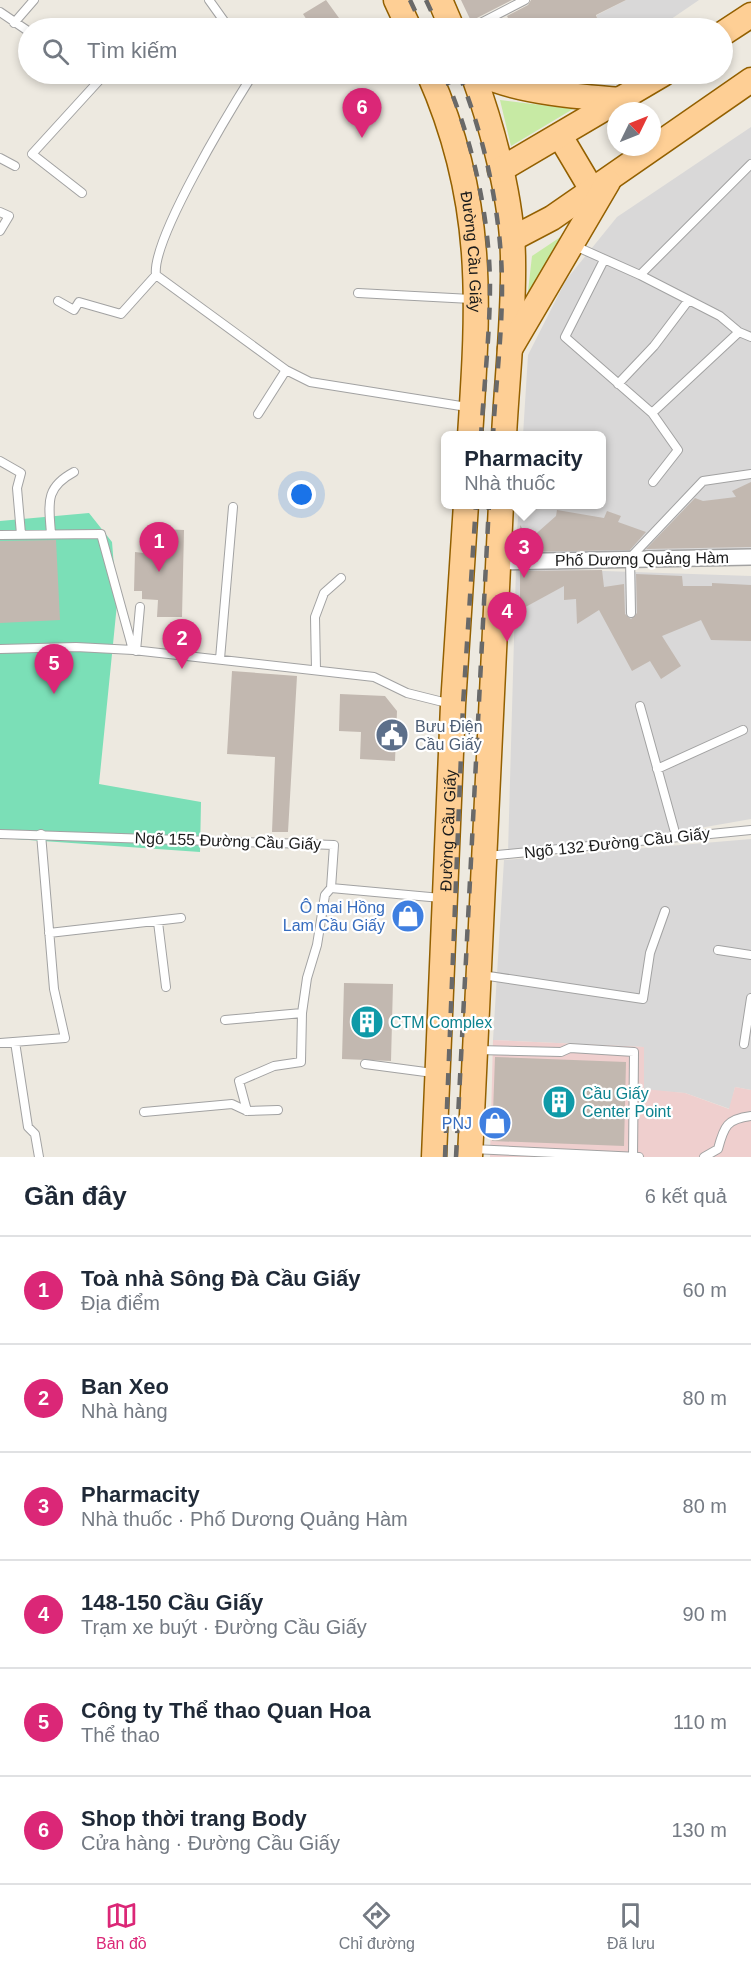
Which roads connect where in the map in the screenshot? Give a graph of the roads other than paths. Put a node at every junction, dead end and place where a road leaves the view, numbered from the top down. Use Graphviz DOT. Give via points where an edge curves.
graph roads {
  1 [pos="34,0"];
  2 [pos="209,0"];
  3 [pos="396,0"];
  4 [pos="440,0"];
  5 [pos="525,0"];
  6 [pos="0,12"];
  7 [pos="751,15"];
  8 [pos="18,18"];
  9 [pos="18,18"];
  10 [pos="222,18"];
  11 [pos="404,18"];
  12 [pos="448,18"];
  13 [pos="490,18"];
  14 [pos="14,23"];
  15 [pos="18,25"];
  16 [pos="733,27"];
  17 [pos="751,80"];
  18 [pos="96,84"];
  19 [pos="247,84"];
  20 [pos="433,84"];
  21 [pos="476,84"];
  22 [pos="536,84"];
  23 [pos="647,84"];
  24 [pos="622,100"];
  25 [pos="560,136"];
  26 [pos="0,158"];
  27 [pos="751,164"];
  28 [pos="15,166"];
  29 [pos="500,170"];
  30 [pos="612,175"];
  31 [pos="591,190"];
  32 [pos="81,193"];
  33 [pos="0,212"];
  34 [pos="0,231"];
  35 [pos="512,239"];
  36 [pos="571,244"];
  37 [pos="604,260"];
  38 [pos="156,275"];
  39 [pos="640,275"];
  40 [pos="358,293"];
  41 [pos="476,300"];
  42 [pos="688,301"];
  43 [pos="58,302"];
  44 [pos="739,332"];
  45 [pos="751,337"];
  46 [pos="508,352"];
  47 [pos="286,370"];
  48 [pos="618,384"];
  49 [pos="472,408"];
  50 [pos="652,413"];
  51 [pos="258,414"];
  52 [pos="470,431"];
  53 [pos="504,431"];
  54 [pos="0,461"];
  55 [pos="75,472"];
  56 [pos="751,474"];
  57 [pos="653,482"];
  58 [pos="233,507"];
  59 [pos="466,509"];
  60 [pos="501,509"];
  61 [pos="21,534"];
  62 [pos="51,534"];
  63 [pos="0,535"];
  64 [pos="630,558"];
  65 [pos="751,558"];
  66 [pos="498,562"];
  67 [pos="340,578"];
  68 [pos="140,607"];
  69 [pos="631,613"];
  70 [pos="0,649"];
  71 [pos="134,651"];
  72 [pos="220,659"];
  73 [pos="316,670"];
  74 [pos="453,705"];
  75 [pos="640,706"];
  76 [pos="743,730"];
  77 [pos="657,769"];
  78 [pos="448,813"];
  79 [pos="485,814"];
  80 [pos="751,830"];
  81 [pos="0,834"];
  82 [pos="41,834"];
  83 [pos="676,836"];
  84 [pos="483,856"];
  85 [pos="331,888"];
  86 [pos="445,898"];
  87 [pos="665,911"];
  88 [pos="180,918"];
  89 [pos="158,922"];
  90 [pos="49,933"];
  91 [pos="718,950"];
  92 [pos="751,955"];
  93 [pos="477,974"];
  94 [pos="166,987"];
  95 [pos="751,998"];
  96 [pos="302,1013"];
  97 [pos="225,1020"];
  98 [pos="0,1042"];
  99 [pos="15,1042"];
  100 [pos="744,1044"];
  101 [pos="475,1050"];
  102 [pos="365,1064"];
  103 [pos="438,1073"];
  104 [pos="278,1110"];
  105 [pos="247,1111"];
  106 [pos="144,1112"];
  107 [pos="751,1116"];
  108 [pos="470,1153"];
  109 [pos="39,1157"];
  110 [pos="434,1157"];
  111 [pos="633,1157"];
  112 [pos="639,1157"];
  113 [pos="704,1157"];
  1 -- 8 [label="lane"];
  2 -- 10 [label="lane"];
  3 -- 11 [label="main road"];
  4 -- 12 [label="main road"];
  5 -- 13 [label="lane"];
  6 -- 14 [label="lane"];
  7 -- 16 [label="main road"];
  9 -- 14 [label="lane"];
  14 -- 15 [label="lane"];
  17 -- 30 [label="main road"];
  18 -- 32 [label="lane" via="32,154"];
  19 -- 38 [label="lane" via="174,214 154,264"];
  20 -- 41 [label="main road, Đường Cầu Giấy" via="456,143 466,183 476,257"];
  21 -- 29 [label="main road"];
  22 -- 24 [label="main road" via="573,96"];
  23 -- 24 [label="main road"];
  24 -- 25 [label="main road"];
  25 -- 29 [label="main road"];
  25 -- 31 [label="main road"];
  26 -- 28 [label="lane"];
  27 -- 39 [label="lane"];
  29 -- 35 [label="main road"];
  30 -- 31 [label="main road"];
  30 -- 36 [label="main road"];
  31 -- 35 [label="main road" via="552,218"];
  33 -- 34 [label="lane" via="9,216"];
  35 -- 46 [label="main road" via="513,296"];
  36 -- 37 [label="lane"];
  36 -- 46 [label="main road"];
  37 -- 39 [label="lane"];
  37 -- 48 [label="lane" via="565,337"];
  38 -- 43 [label="lane" via="121,314 79,302 74,310"];
  38 -- 47 [label="lane"];
  39 -- 42 [label="lane"];
  40 -- 41 [label="lane"];
  41 -- 49 [label="main road, Đường Cầu Giấy"];
  42 -- 44 [label="lane" via="720,316"];
  42 -- 48 [label="lane" via="654,346"];
  44 -- 45 [label="lane"];
  44 -- 50 [label="lane"];
  46 -- 53 [label="main road"];
  47 -- 49 [label="lane" via="310,382"];
  47 -- 51 [label="lane"];
  48 -- 50 [label="lane"];
  49 -- 52 [label="main road, Đường Cầu Giấy"];
  50 -- 57 [label="lane" via="678,450"];
  54 -- 61 [label="lane" via="21,473 17,488"];
  55 -- 62 [label="lane" via="59,480 49,497"];
  56 -- 64 [label="lane" via="703,481"];
  58 -- 72 [label="lane"];
  59 -- 74 [label="main road, Đường Cầu Giấy"];
  60 -- 66 [label="main road"];
  61 -- 62 [label="lane"];
  61 -- 63 [label="lane"];
  62 -- 71 [label="lane" via="101,534"];
  64 -- 65 [label="street, Phố Dương Quảng Hàm"];
  64 -- 66 [label="street, Phố Dương Quảng Hàm"];
  64 -- 69 [label="lane"];
  66 -- 79 [label="main road"];
  67 -- 73 [label="lane" via="324,593 315,617"];
  68 -- 71 [label="lane"];
  70 -- 71 [label="lane" via="76,647"];
  71 -- 72 [label="lane"];
  72 -- 73 [label="lane"];
  73 -- 74 [label="lane" via="374,677 406,693"];
  74 -- 78 [label="main road, Đường Cầu Giấy"];
  75 -- 77 [label="lane"];
  76 -- 77 [label="lane"];
  77 -- 83 [label="lane"];
  78 -- 79 [label="main road"];
  78 -- 86 [label="main road, Đường Cầu Giấy"];
  79 -- 84 [label="main road"];
  80 -- 83 [label="lane, Ngõ 132 Đường Cầu Giấy"];
  81 -- 82 [label="lane, Ngõ 155 Đường Cầu Giấy"];
  82 -- 85 [label="lane, Ngõ 155 Đường Cầu Giấy" via="334,845"];
  82 -- 90 [label="lane"];
  83 -- 84 [label="lane, Ngõ 132 Đường Cầu Giấy"];
  84 -- 93 [label="main road"];
  85 -- 86 [label="lane"];
  85 -- 96 [label="lane" via="325,895"];
  86 -- 103 [label="main road, Đường Cầu Giấy"];
  87 -- 93 [label="lane" via="650,953 643,999"];
  88 -- 89 [label="lane"];
  89 -- 90 [label="lane"];
  89 -- 94 [label="lane"];
  90 -- 99 [label="lane" via="64,1038"];
  91 -- 92 [label="lane"];
  93 -- 101 [label="main road"];
  95 -- 100 [label="lane"];
  96 -- 97 [label="lane"];
  96 -- 105 [label="lane" via="301,1062 273,1066 239,1081"];
  98 -- 99 [label="lane"];
  99 -- 109 [label="lane" via="27,1127 35,1134"];
  101 -- 108 [label="main road"];
  101 -- 111 [label="lane" via="561,1052 570,1048 634,1052"];
  102 -- 103 [label="lane"];
  103 -- 110 [label="main road, Đường Cầu Giấy"];
  104 -- 105 [label="lane"];
  105 -- 106 [label="lane" via="232,1104"];
  107 -- 113 [label="lane" via="734,1119 723,1130 718,1149"];
  108 -- 111 [label="lane"];
  111 -- 112 [label="lane"];
}
